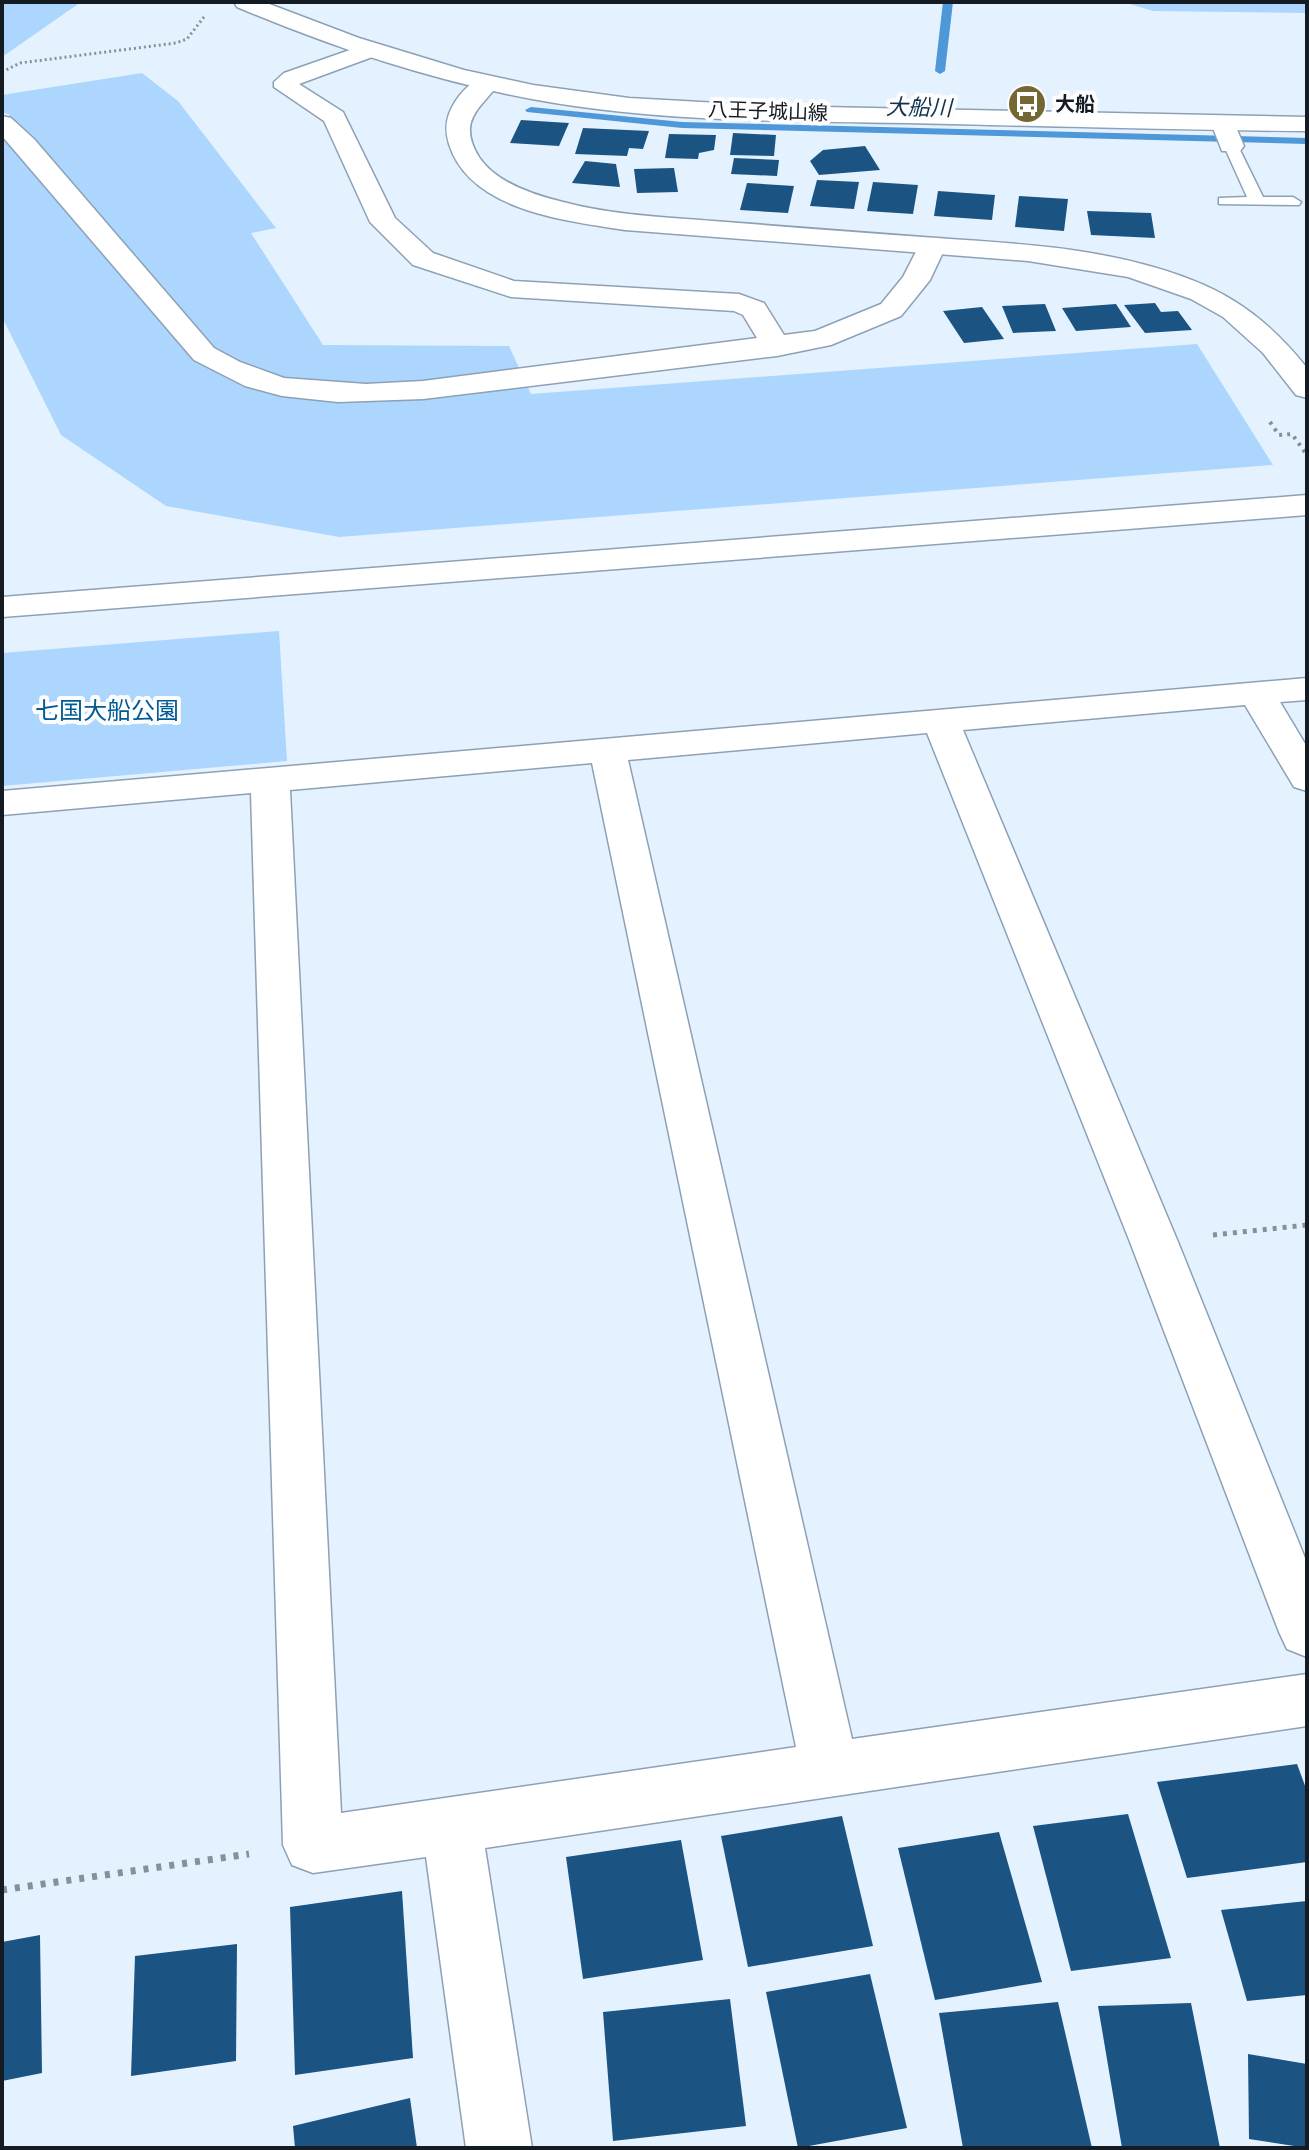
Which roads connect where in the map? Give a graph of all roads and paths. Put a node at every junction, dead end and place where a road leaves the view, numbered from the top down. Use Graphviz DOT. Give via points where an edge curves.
graph roads {
  1 [pos="245,2"];
  2 [pos="208,15"];
  3 [pos="367,51"];
  4 [pos="2,72"];
  5 [pos="487,83"];
  6 [pos="2,123"];
  7 [pos="1307,124"];
  8 [pos="1227,135"];
  9 [pos="1225,201"];
  10 [pos="1257,201"];
  11 [pos="1293,202"];
  12 [pos="932,246"];
  13 [pos="777,347"];
  14 [pos="1307,389"];
  15 [pos="1307,505"];
  16 [pos="2,607"];
  17 [pos="1307,689"];
  18 [pos="1257,694"];
  19 [pos="941,722"];
  20 [pos="608,752"];
  21 [pos="1307,779"];
  22 [pos="270,780"];
  23 [pos="2,803"];
  24 [pos="1307,1225"];
  25 [pos="1154,1242"];
  26 [pos="1307,1632"];
  27 [pos="1307,1700"];
  28 [pos="830,1770"];
  29 [pos="452,1827"];
  30 [pos="313,1845"];
  31 [pos="2,1890"];
  32 [pos="499,2148"];
  1 -- 3 [label="street, 八王子城山線"];
  2 -- 4 [label="path" via="187,39 176,43 20,63"];
  3 -- 5 [label="street, 八王子城山線"];
  3 -- 13 [label="street" via="292,78 286,87 334,117 383,222 423,259 511,289 747,305"];
  5 -- 8 [label="street, 八王子城山線" via="659,107"];
  5 -- 12 [label="street" via="464,106 458,132 461,148 469,164 485,177 531,202 625,222"];
  6 -- 13 [label="street" via="204,354 268,383 298,391 373,394"];
  7 -- 8 [label="street, 八王子城山線"];
  8 -- 10 [label="lane"];
  9 -- 10 [label="lane"];
  10 -- 11 [label="lane"];
  12 -- 13 [label="street" via="916,280 891,310 821,339"];
  12 -- 14 [label="street" via="1094,261 1202,293 1274,344"];
  15 -- 16 [label="street"];
  17 -- 18 [label="street"];
  18 -- 19 [label="street"];
  18 -- 21 [label="street"];
  19 -- 20 [label="street"];
  19 -- 25 [label="street"];
  20 -- 22 [label="street"];
  20 -- 28 [label="street"];
  22 -- 23 [label="street"];
  22 -- 30 [label="street"];
  24 -- 25 [label="path"];
  25 -- 26 [label="street"];
  27 -- 28 [label="street"];
  28 -- 29 [label="street"];
  29 -- 30 [label="street"];
  29 -- 32 [label="street"];
  30 -- 31 [label="path"];
}
